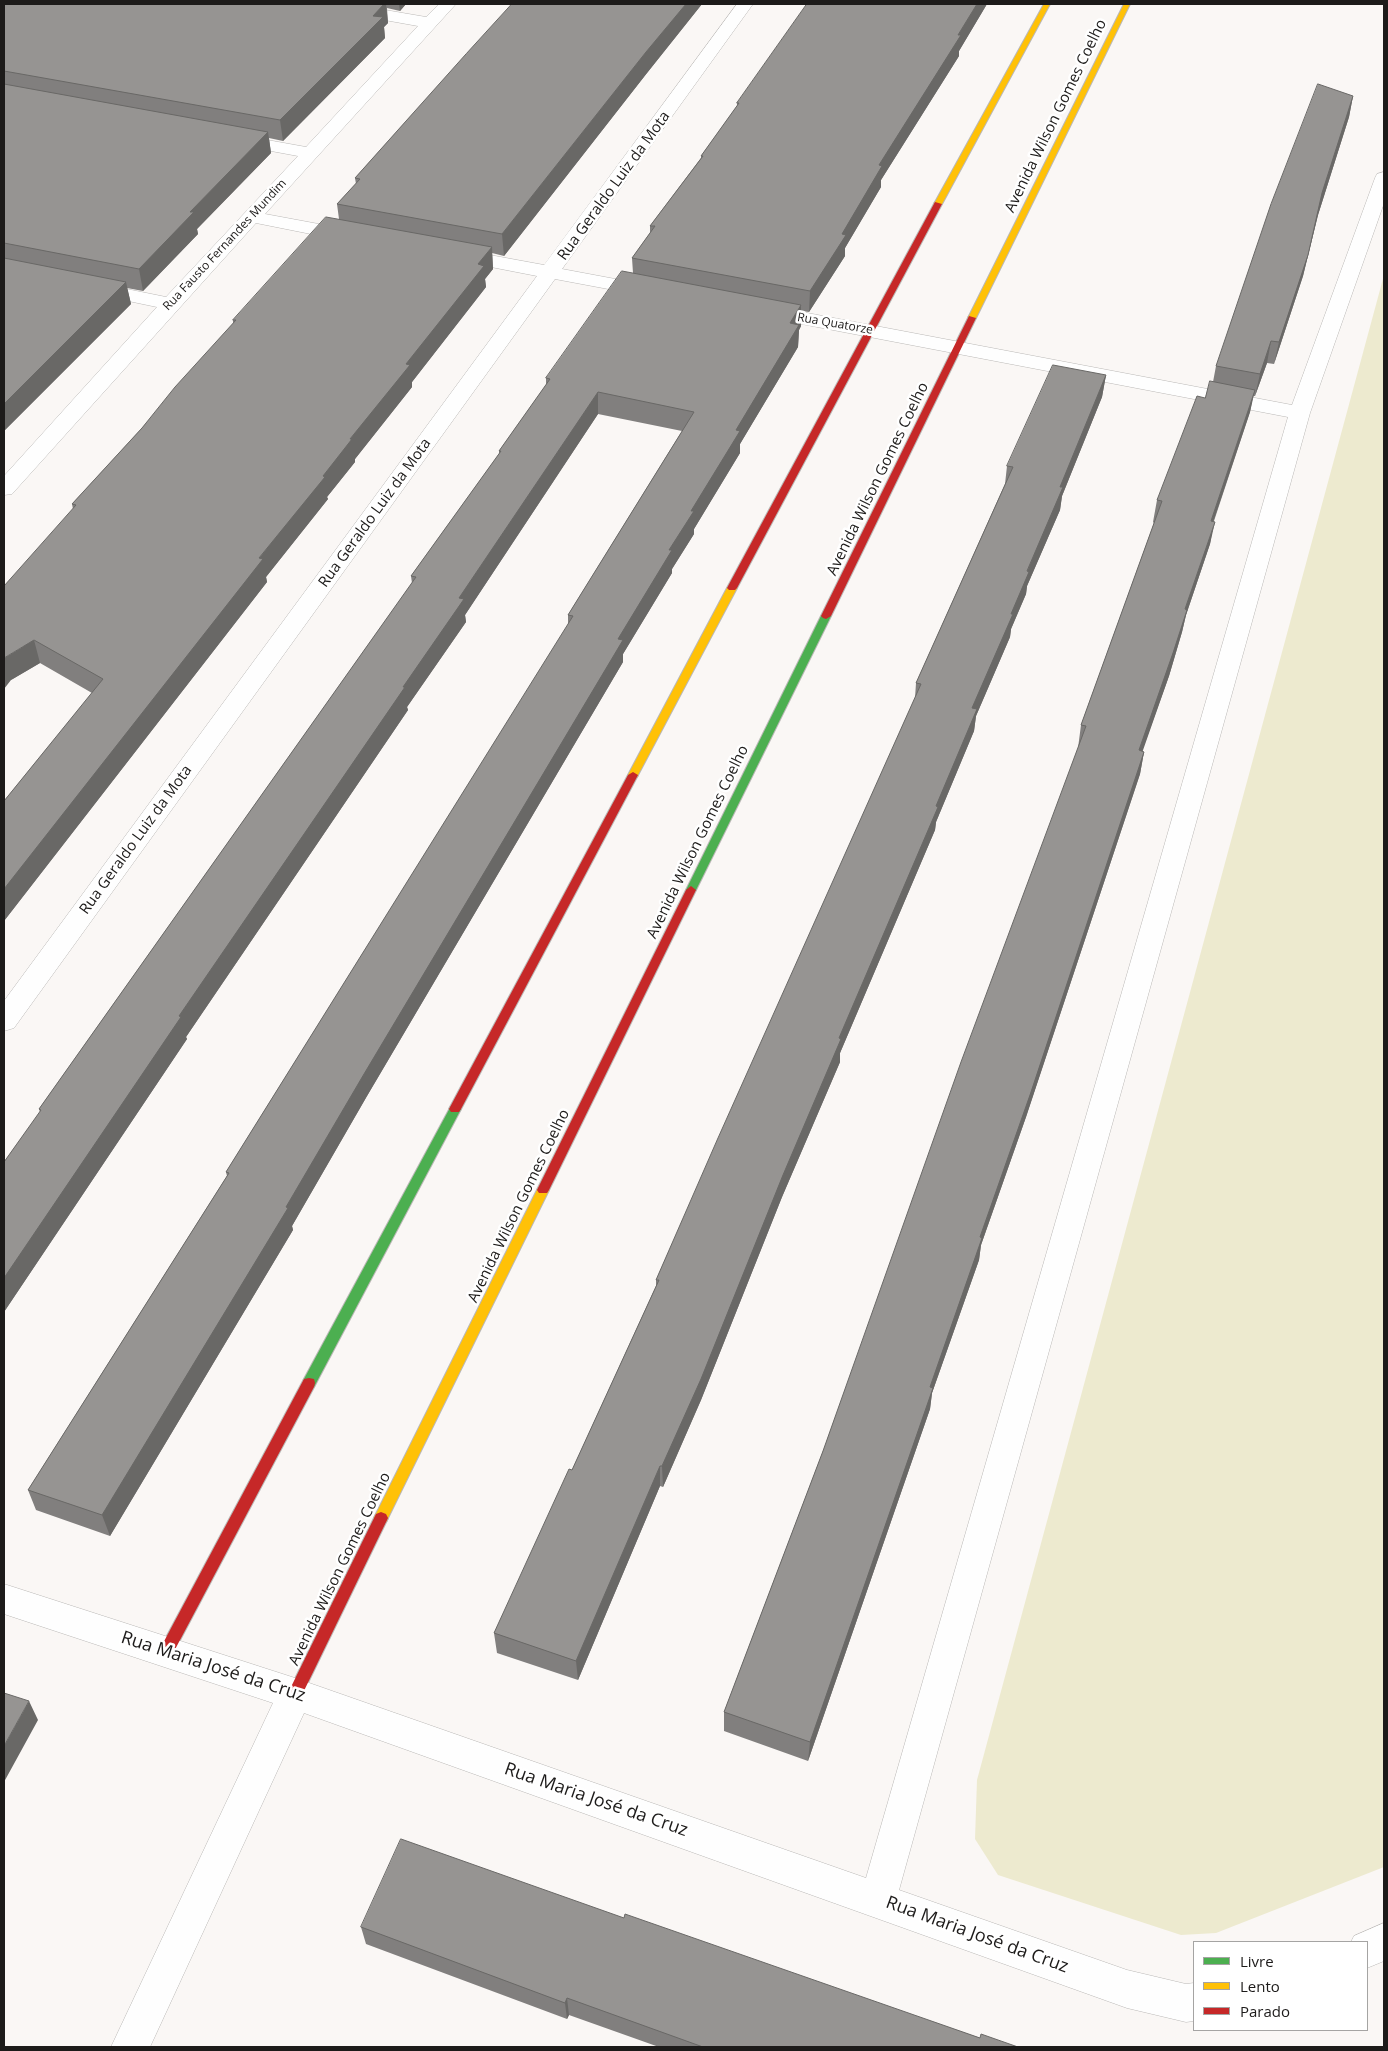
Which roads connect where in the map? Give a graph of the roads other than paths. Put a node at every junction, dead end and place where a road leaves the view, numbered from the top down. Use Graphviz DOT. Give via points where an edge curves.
graph roads {
  1 [pos="323,4"];
  2 [pos="448,4"];
  3 [pos="745,4"];
  4 [pos="1047,4"];
  5 [pos="1127,4"];
  6 [pos="430,23"];
  7 [pos="215,135"];
  8 [pos="310,153"];
  9 [pos="1384,178"];
  10 [pos="252,217"];
  11 [pos="368,239"];
  12 [pos="435,251"];
  13 [pos="551,273"];
  14 [pos="78,286"];
  15 [pos="667,294"];
  16 [pos="171,304"];
  17 [pos="744,307"];
  18 [pos="869,330"];
  19 [pos="960,347"];
  20 [pos="1300,413"];
  21 [pos="4,489"];
  22 [pos="4,1021"];
  23 [pos="4,1599"];
  24 [pos="166,1652"];
  25 [pos="295,1694"];
  26 [pos="878,1900"];
  27 [pos="1384,1942"];
  28 [pos="1368,1949"];
  29 [pos="1190,2002"];
  30 [pos="130,2047"];
  1 -- 6 [label="street"];
  2 -- 6 [label="street, Rua Fausto Fernandes Mundim"];
  3 -- 13 [label="street, Rua Geraldo Luiz da Mota"];
  4 -- 18 [label="street"];
  5 -- 19 [label="street, Avenida Wilson Gomes Coelho"];
  6 -- 8 [label="street, Rua Fausto Fernandes Mundim"];
  7 -- 8 [label="street"];
  8 -- 10 [label="street, Rua Fausto Fernandes Mundim"];
  9 -- 20 [label="street"];
  10 -- 11 [label="street"];
  10 -- 16 [label="street, Rua Fausto Fernandes Mundim"];
  12 -- 13 [label="street"];
  13 -- 15 [label="street"];
  13 -- 22 [label="street, Rua Geraldo Luiz da Mota"];
  14 -- 16 [label="street"];
  16 -- 21 [label="street, Rua Fausto Fernandes Mundim"];
  17 -- 18 [label="street, Rua Quatorze"];
  18 -- 19 [label="street, Rua Quatorze"];
  18 -- 24 [label="street"];
  19 -- 20 [label="street, Rua Quatorze"];
  19 -- 25 [label="street, Avenida Wilson Gomes Coelho"];
  20 -- 26 [label="street"];
  23 -- 24 [label="street, Rua Maria José da Cruz"];
  24 -- 25 [label="street, Rua Maria José da Cruz"];
  25 -- 26 [label="street, Rua Maria José da Cruz"];
  25 -- 30 [label="street"];
  26 -- 29 [label="street, Rua Maria José da Cruz" via="1127,1989"];
  27 -- 28 [label="street"];
}
